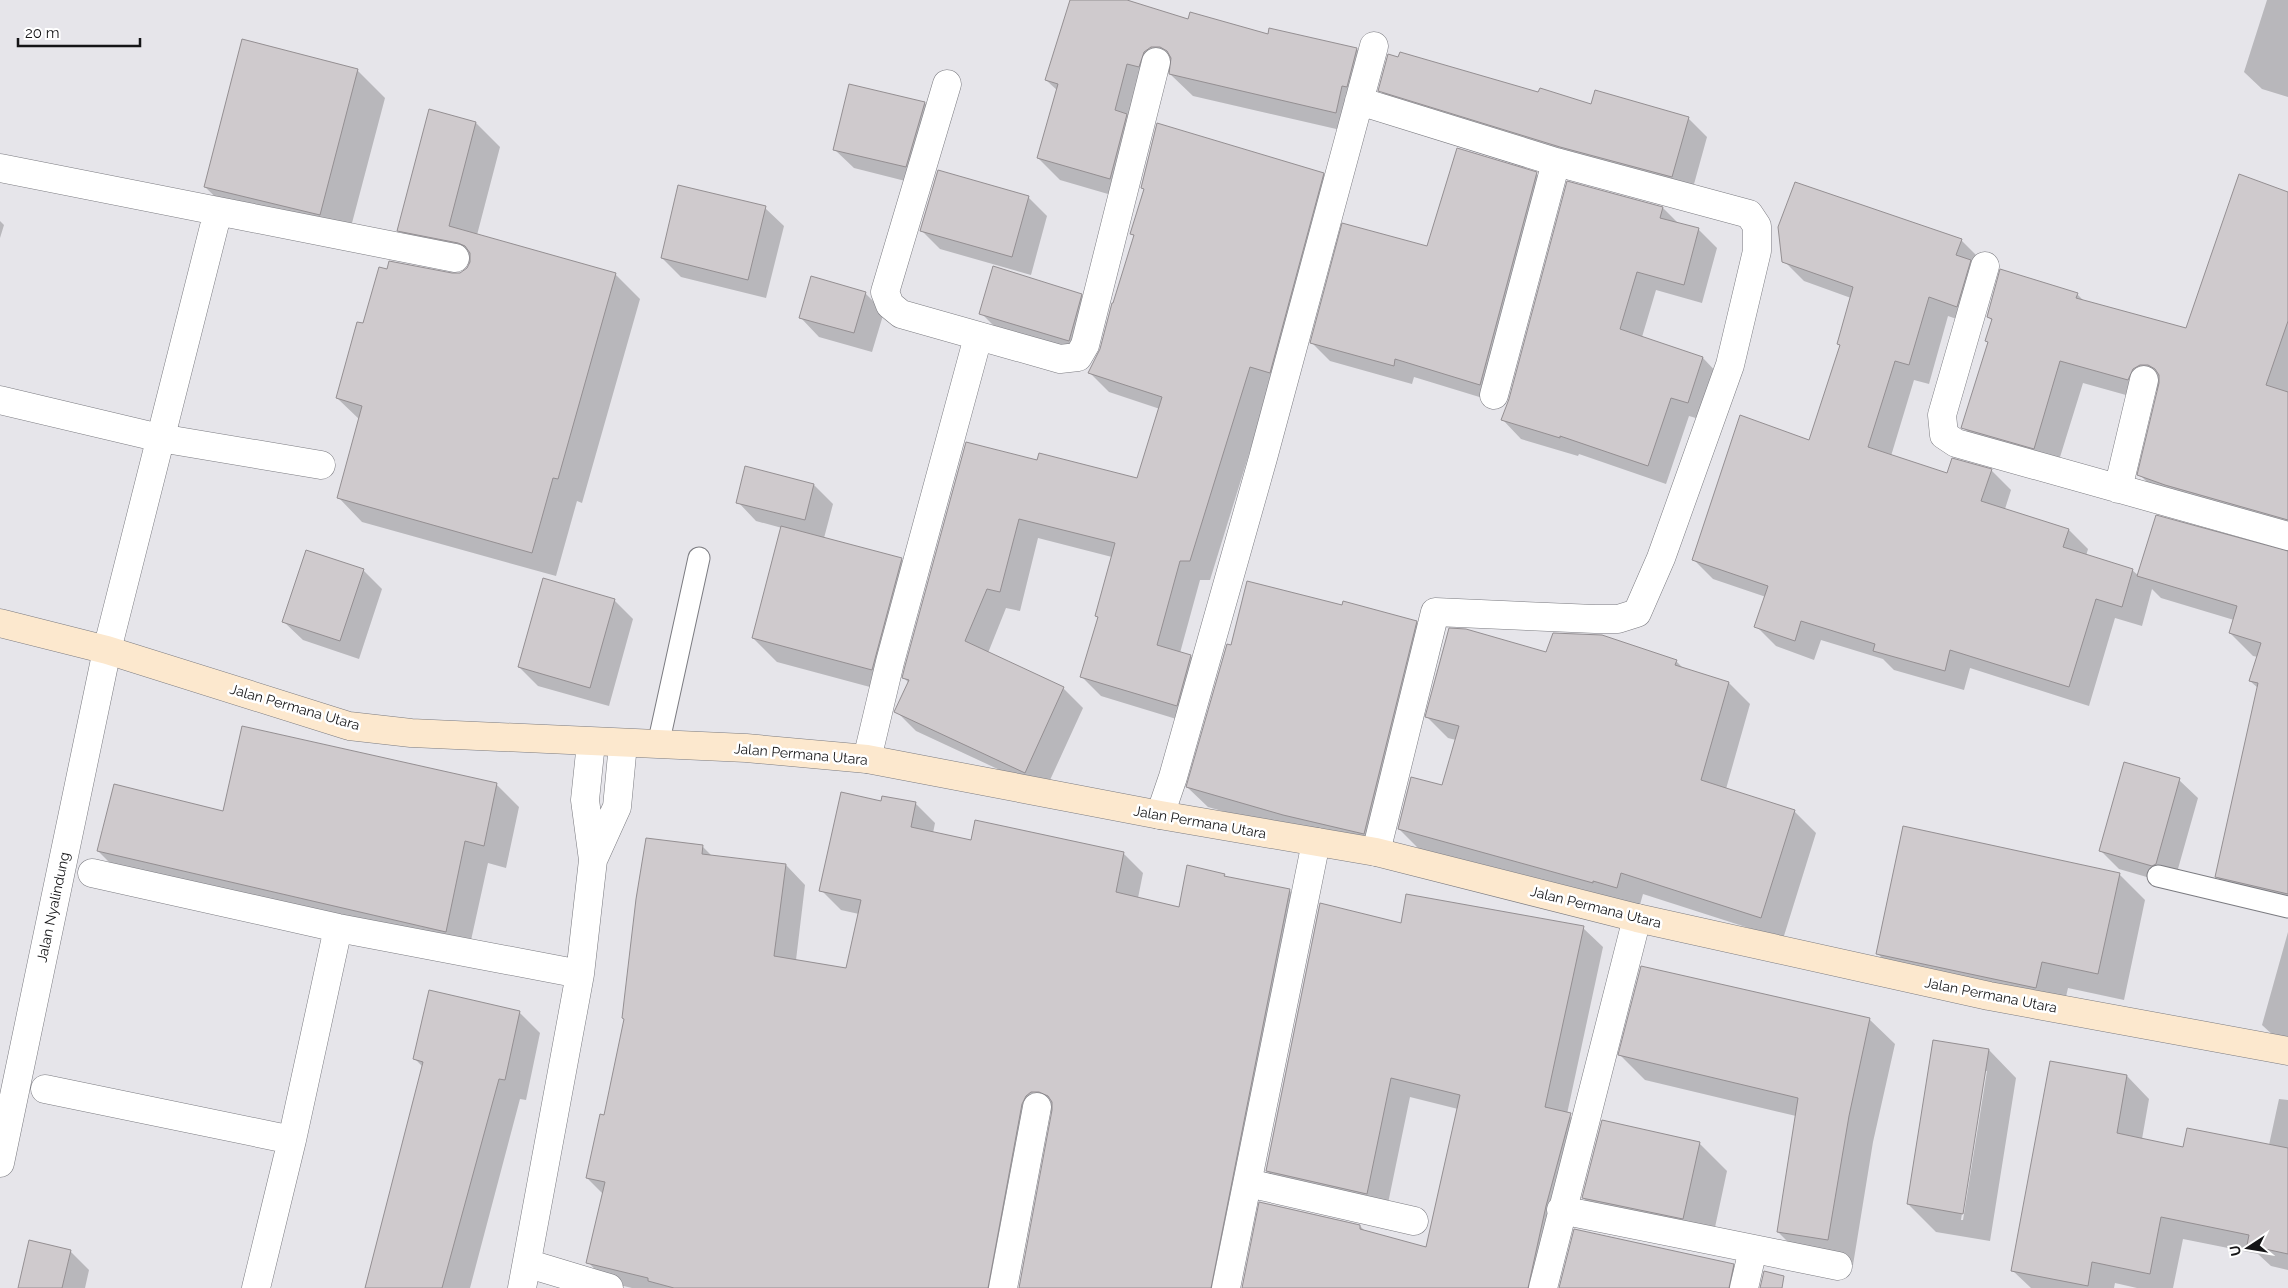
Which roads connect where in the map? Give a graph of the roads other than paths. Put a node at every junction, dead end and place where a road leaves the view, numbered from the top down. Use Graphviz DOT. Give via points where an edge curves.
graph roads {
  1 [pos="1374,46"];
  2 [pos="1156,62"];
  3 [pos="947,84"];
  4 [pos="1360,101"];
  5 [pos="1556,162"];
  6 [pos="0,168"];
  7 [pos="218,211"];
  8 [pos="455,258"];
  9 [pos="1985,266"];
  10 [pos="978,337"];
  11 [pos="2144,380"];
  12 [pos="1494,396"];
  13 [pos="0,400"];
  14 [pos="160,438"];
  15 [pos="321,465"];
  16 [pos="2118,488"];
  17 [pos="2288,536"];
  18 [pos="699,558"];
  19 [pos="0,623"];
  20 [pos="107,650"];
  21 [pos="591,743"];
  22 [pos="623,744"];
  23 [pos="658,745"];
  24 [pos="868,759"];
  25 [pos="1160,815"];
  26 [pos="1316,842"];
  27 [pos="1376,852"];
  28 [pos="593,860"];
  29 [pos="92,873"];
  30 [pos="2158,876"];
  31 [pos="2288,907"];
  32 [pos="1637,918"];
  33 [pos="338,928"];
  34 [pos="580,974"];
  35 [pos="2288,1051"];
  36 [pos="45,1089"];
  37 [pos="1038,1108"];
  38 [pos="292,1140"];
  39 [pos="0,1163"];
  40 [pos="1248,1183"];
  41 [pos="1561,1210"];
  42 [pos="1414,1221"];
  43 [pos="1753,1249"];
  44 [pos="1838,1266"];
  45 [pos="526,1276"];
  46 [pos="256,1288"];
  47 [pos="609,1288"];
  48 [pos="1003,1288"];
  49 [pos="1226,1288"];
  50 [pos="1543,1288"];
  51 [pos="1744,1288"];
  1 -- 4 [label="street"];
  2 -- 10 [label="street" via="1085,345 1078,357 1060,359"];
  3 -- 10 [label="street" via="885,292 890,305 901,314"];
  4 -- 5 [label="street"];
  4 -- 25 [label="street" via="1176,768"];
  5 -- 12 [label="street"];
  5 -- 27 [label="street" via="1749,214 1757,226 1758,251 1730,365 1638,613 1618,619 1595,619 1435,612"];
  6 -- 7 [label="street"];
  7 -- 8 [label="street"];
  7 -- 14 [label="street, Jalan Nyalindung"];
  9 -- 16 [label="street" via="1942,415 1944,435 1956,443"];
  10 -- 24 [label="street" via="890,662"];
  11 -- 16 [label="street"];
  13 -- 14 [label="street"];
  14 -- 15 [label="street"];
  14 -- 20 [label="street, Jalan Nyalindung"];
  16 -- 17 [label="street"];
  18 -- 23 [label="lane"];
  19 -- 20 [label="street, Jalan Permana Utara"];
  20 -- 21 [label="street, Jalan Permana Utara" via="349,726 411,733"];
  20 -- 39 [label="street, Jalan Nyalindung"];
  21 -- 22 [label="street, Jalan Permana Utara"];
  21 -- 28 [label="street" via="586,800"];
  22 -- 23 [label="street, Jalan Permana Utara"];
  22 -- 28 [label="street" via="617,807"];
  23 -- 24 [label="street, Jalan Permana Utara" via="746,748"];
  24 -- 25 [label="street, Jalan Permana Utara"];
  25 -- 26 [label="street, Jalan Permana Utara"];
  26 -- 27 [label="street, Jalan Permana Utara"];
  26 -- 40 [label="street"];
  27 -- 32 [label="street, Jalan Permana Utara"];
  28 -- 34 [label="street"];
  29 -- 33 [label="street"];
  30 -- 31 [label="lane"];
  32 -- 35 [label="street, Jalan Permana Utara" via="1989,996"];
  32 -- 41 [label="street"];
  33 -- 34 [label="street"];
  33 -- 38 [label="street"];
  34 -- 45 [label="street"];
  36 -- 38 [label="street"];
  37 -- 48 [label="street"];
  38 -- 46 [label="street"];
  40 -- 42 [label="street"];
  40 -- 49 [label="street"];
  41 -- 43 [label="street"];
  41 -- 50 [label="street"];
  43 -- 44 [label="street"];
  43 -- 51 [label="street"];
  45 -- 47 [label="street"];
}
